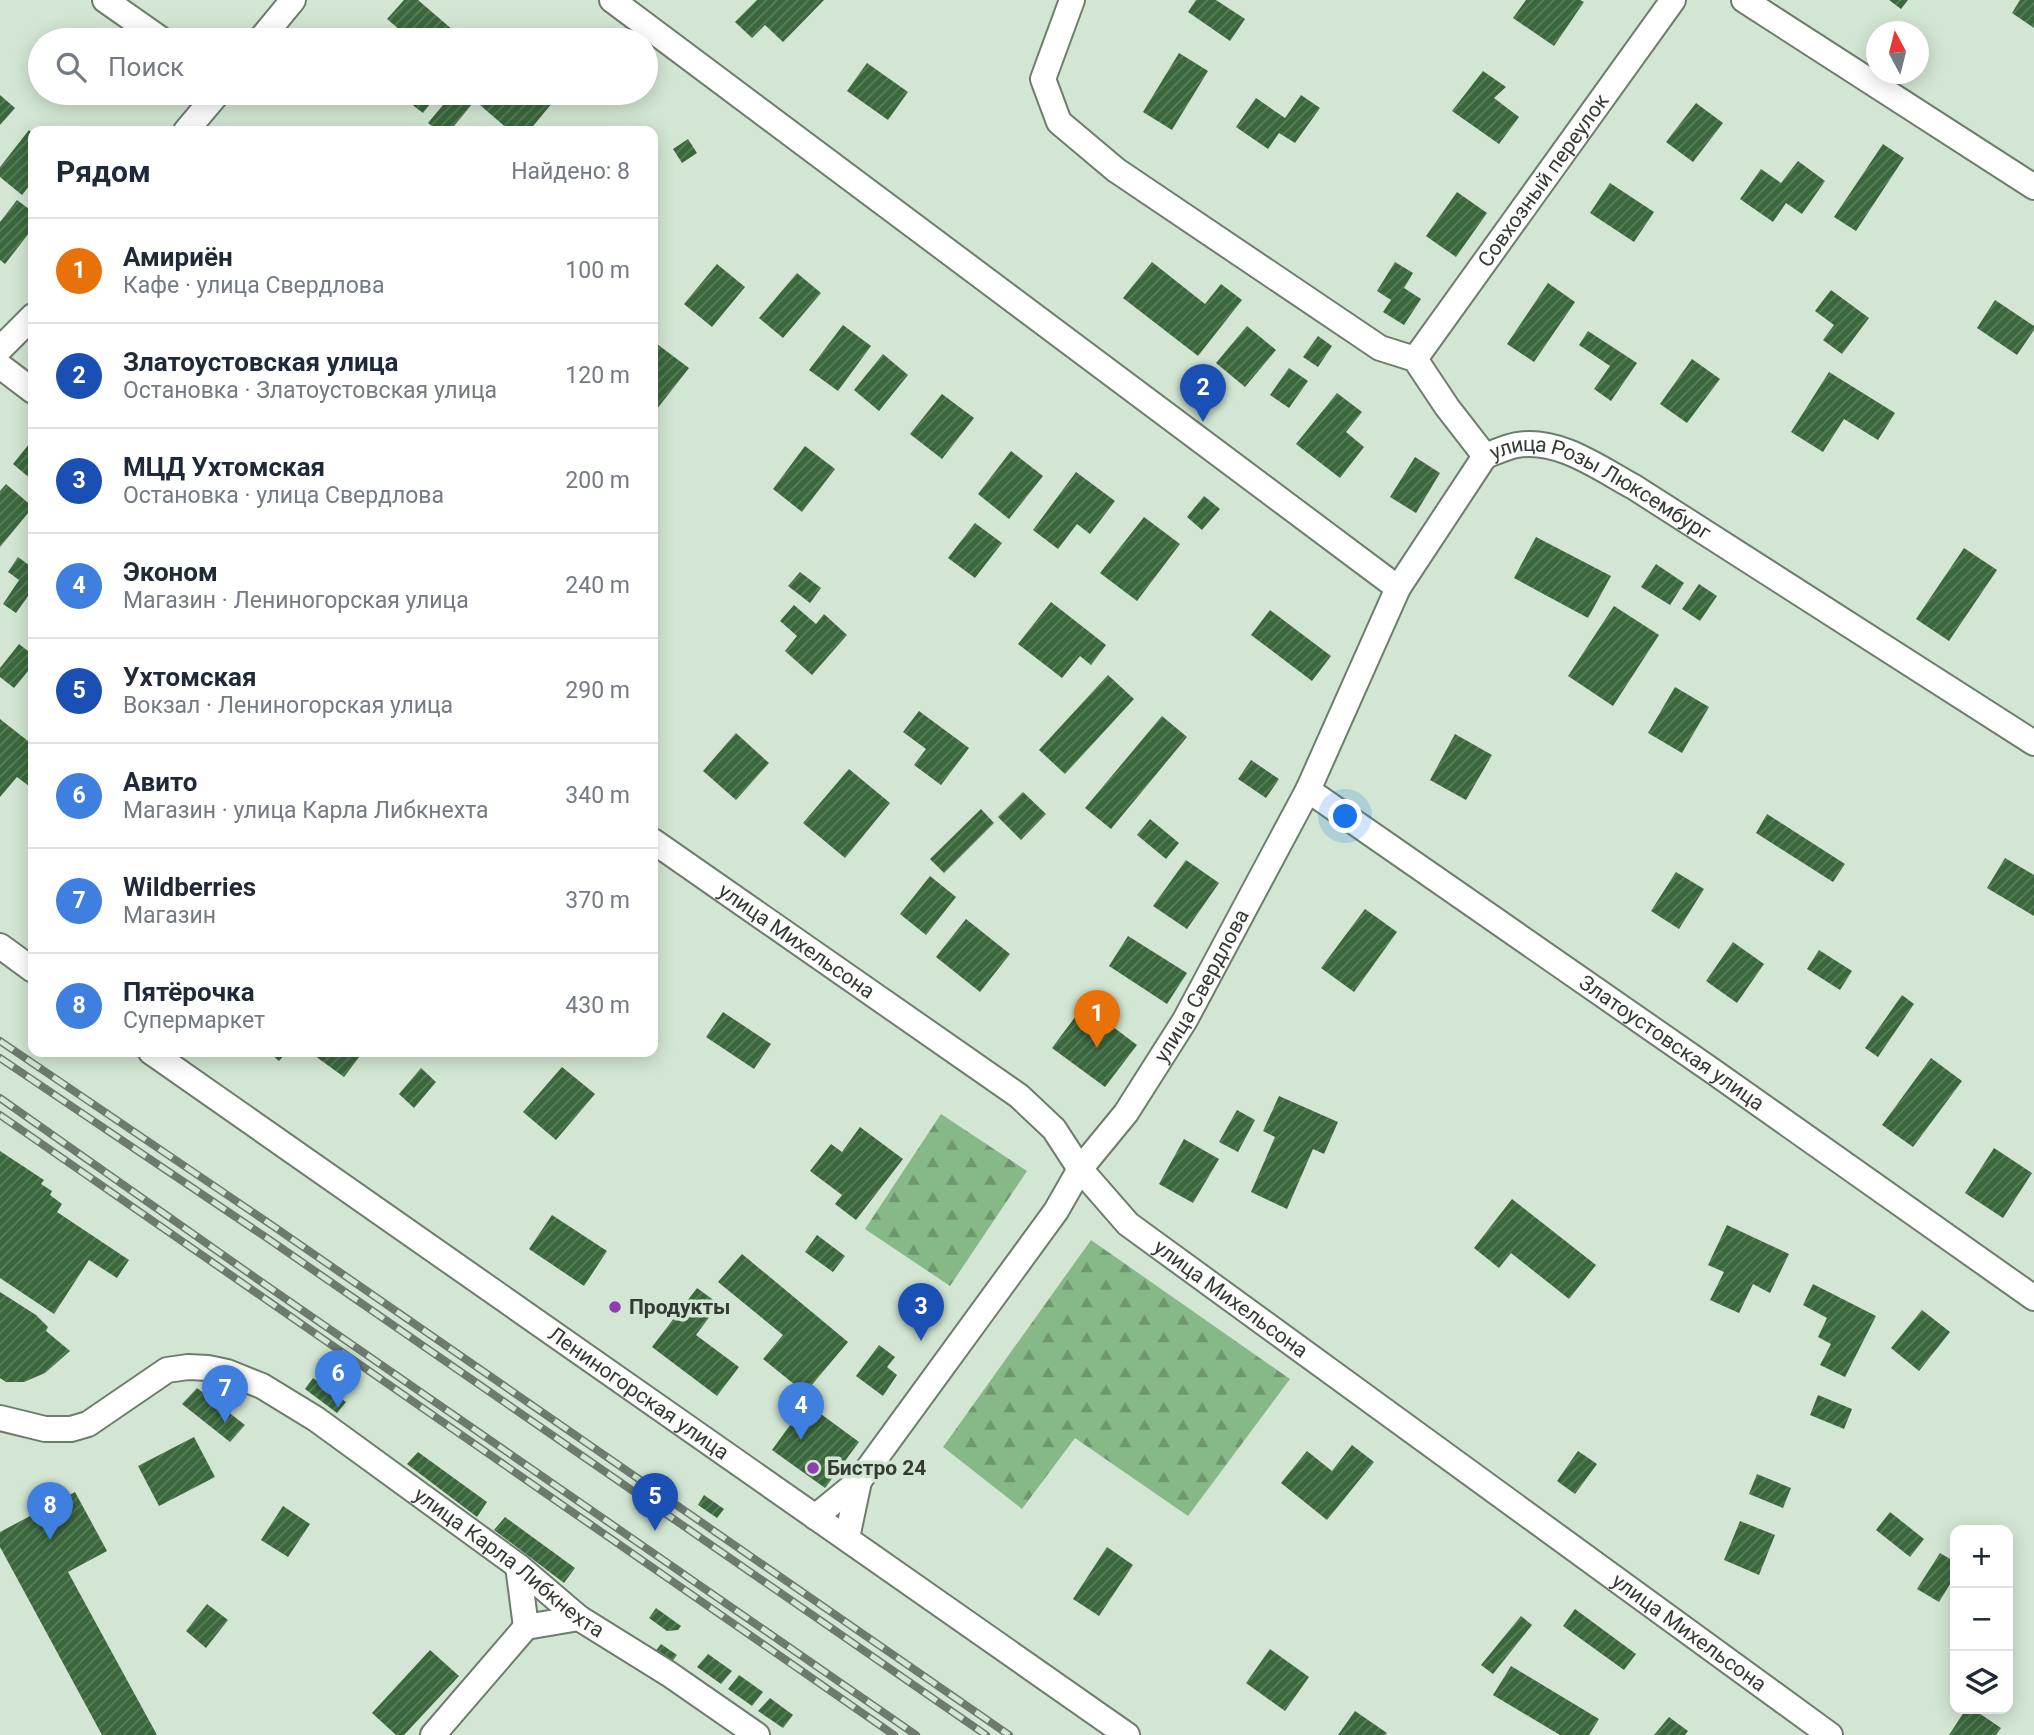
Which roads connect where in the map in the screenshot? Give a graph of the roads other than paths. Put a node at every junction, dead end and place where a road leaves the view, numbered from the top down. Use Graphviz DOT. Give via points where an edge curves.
graph roads {
  1 [pos="105,0"];
  2 [pos="293,0"];
  3 [pos="612,0"];
  4 [pos="1073,0"];
  5 [pos="1673,0"];
  6 [pos="1744,0"];
  7 [pos="145,28"];
  8 [pos="270,28"];
  9 [pos="649,28"];
  10 [pos="658,34"];
  11 [pos="208,105"];
  12 [pos="190,126"];
  13 [pos="2034,187"];
  14 [pos="28,321"];
  15 [pos="0,349"];
  16 [pos="1415,359"];
  17 [pos="0,366"];
  18 [pos="28,387"];
  19 [pos="1485,456"];
  20 [pos="1398,588"];
  21 [pos="2034,743"];
  22 [pos="1308,790"];
  23 [pos="658,844"];
  24 [pos="0,946"];
  25 [pos="28,966"];
  26 [pos="158,1057"];
  27 [pos="1080,1169"];
  28 [pos="2034,1298"];
  29 [pos="0,1418"];
  30 [pos="859,1481"];
  31 [pos="815,1517"];
  32 [pos="847,1538"];
  33 [pos="518,1566"];
  34 [pos="579,1618"];
  35 [pos="526,1628"];
  36 [pos="433,1735"];
  37 [pos="757,1735"];
  38 [pos="1127,1735"];
  39 [pos="1830,1735"];
  1 -- 7 [label="street"];
  2 -- 8 [label="street"];
  3 -- 9 [label="street"];
  4 -- 16 [label="street" via="1043,79 1059,122 1116,170 1380,348"];
  5 -- 16 [label="street, Совхозный переулок"];
  6 -- 13 [label="street"];
  10 -- 20 [label="street"];
  11 -- 12 [label="street"];
  14 -- 15 [label="street"];
  16 -- 19 [label="street, улица Розы Люксембург"];
  17 -- 18 [label="street"];
  19 -- 20 [label="street, улица Свердлова"];
  19 -- 21 [label="street, улица Розы Люксембург" via="1518,445 1549,446 1577,456 1634,487"];
  20 -- 22 [label="street, улица Свердлова"];
  22 -- 27 [label="street, улица Свердлова" via="1185,1020 1126,1113"];
  22 -- 28 [label="street, Златоустовская улица"];
  23 -- 27 [label="street, улица Михельсона" via="1019,1096 1054,1129"];
  24 -- 25 [label="street"];
  26 -- 31 [label="street, Лениногорская улица"];
  27 -- 30 [label="street, улица Свердлова" via="1056,1210"];
  27 -- 39 [label="street, улица Михельсона" via="1128,1224"];
  29 -- 33 [label="street, улица Карла Либкнехта" via="45,1429 71,1429 88,1424 167,1370 188,1367 227,1372 262,1386 316,1419"];
  30 -- 31 [label="street, улица Свердлова"];
  30 -- 32 [label="street, улица Свердлова"];
  31 -- 32 [label="street, Лениногорская улица"];
  32 -- 38 [label="street, Лениногорская улица"];
  33 -- 34 [label="street, улица Карла Либкнехта"];
  33 -- 35 [label="street"];
  34 -- 35 [label="street"];
  34 -- 37 [label="street, улица Карла Либкнехта"];
  35 -- 36 [label="street"];
}
